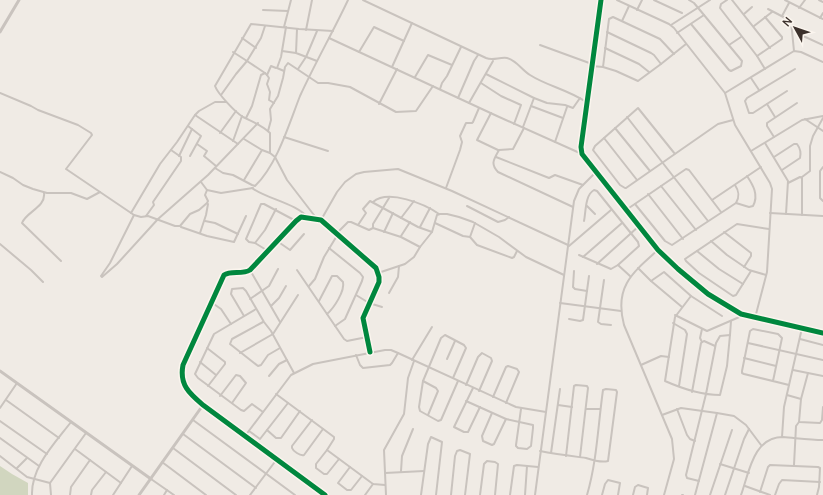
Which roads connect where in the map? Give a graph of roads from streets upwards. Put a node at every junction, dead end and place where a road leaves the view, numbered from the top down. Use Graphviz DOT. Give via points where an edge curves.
graph roads {
  1 [pos="20,0"];
  2 [pos="292,0"];
  3 [pos="312,0"];
  4 [pos="348,0"];
  5 [pos="363,0"];
  6 [pos="601,0"];
  7 [pos="617,0"];
  8 [pos="642,0"];
  9 [pos="654,0"];
  10 [pos="689,0"];
  11 [pos="710,0"];
  12 [pos="727,0"];
  13 [pos="732,0"];
  14 [pos="785,0"];
  15 [pos="805,0"];
  16 [pos="820,0"];
  17 [pos="789,2"];
  18 [pos="823,2"];
  19 [pos="630,6"];
  20 [pos="752,7"];
  21 [pos="698,8"];
  22 [pos="799,8"];
  23 [pos="768,9"];
  24 [pos="263,10"];
  25 [pos="637,10"];
  26 [pos="288,12"];
  27 [pos="772,12"];
  28 [pos="823,13"];
  29 [pos="682,14"];
  30 [pos="744,14"];
  31 [pos="704,15"];
  32 [pos="782,16"];
  33 [pos="765,17"];
  34 [pos="820,18"];
  35 [pos="823,19"];
  36 [pos="622,21"];
  37 [pos="412,23"];
  38 [pos="691,24"];
  39 [pos="671,25"];
  40 [pos="265,26"];
  41 [pos="754,26"];
  42 [pos="285,27"];
  43 [pos="297,29"];
  44 [pos="306,30"];
  45 [pos="317,31"];
  46 [pos="333,31"];
  47 [pos="0,32"];
  48 [pos="607,32"];
  49 [pos="677,32"];
  50 [pos="801,35"];
  51 [pos="741,37"];
  52 [pos="242,38"];
  53 [pos="329,38"];
  54 [pos="404,42"];
  55 [pos="686,44"];
  56 [pos="540,45"];
  57 [pos="729,45"];
  58 [pos="823,45"];
  59 [pos="461,46"];
  60 [pos="256,48"];
  61 [pos="605,48"];
  62 [pos="770,48"];
  63 [pos="282,51"];
  64 [pos="794,51"];
  65 [pos="233,52"];
  66 [pos="359,52"];
  67 [pos="296,53"];
  68 [pos="674,54"];
  69 [pos="478,55"];
  70 [pos="757,56"];
  71 [pos="306,57"];
  72 [pos="823,58"];
  73 [pos="247,60"];
  74 [pos="494,60"];
  75 [pos="317,61"];
  76 [pos="822,62"];
  77 [pos="661,64"];
  78 [pos="452,65"];
  79 [pos="592,65"];
  80 [pos="392,67"];
  81 [pos="603,67"];
  82 [pos="277,68"];
  83 [pos="397,69"];
  84 [pos="765,69"];
  85 [pos="795,69"];
  86 [pos="298,70"];
  87 [pos="284,71"];
  88 [pos="649,72"];
  89 [pos="266,74"];
  90 [pos="486,74"];
  91 [pos="415,77"];
  92 [pos="751,77"];
  93 [pos="309,78"];
  94 [pos="481,83"];
  95 [pos="433,86"];
  96 [pos="440,89"];
  97 [pos="759,90"];
  98 [pos="787,91"];
  99 [pos="0,93"];
  100 [pos="725,93"];
  101 [pos="221,95"];
  102 [pos="458,98"];
  103 [pos="534,98"];
  104 [pos="580,98"];
  105 [pos="226,102"];
  106 [pos="274,103"];
  107 [pos="469,103"];
  108 [pos="587,103"];
  109 [pos="797,103"];
  110 [pos="379,104"];
  111 [pos="767,104"];
  112 [pos="531,106"];
  113 [pos="567,107"];
  114 [pos="479,108"];
  115 [pos="236,111"];
  116 [pos="491,113"];
  117 [pos="195,115"];
  118 [pos="242,116"];
  119 [pos="627,117"];
  120 [pos="775,117"];
  121 [pos="823,117"];
  122 [pos="246,118"];
  123 [pos="563,118"];
  124 [pos="805,119"];
  125 [pos="733,120"];
  126 [pos="258,124"];
  127 [pos="514,124"];
  128 [pos="188,126"];
  129 [pos="524,128"];
  130 [pos="615,128"];
  131 [pos="817,128"];
  132 [pos="192,129"];
  133 [pos="268,131"];
  134 [pos="823,131"];
  135 [pos="220,133"];
  136 [pos="284,137"];
  137 [pos="774,137"];
  138 [pos="604,138"];
  139 [pos="244,139"];
  140 [pos="233,141"];
  141 [pos="555,142"];
  142 [pos="765,142"];
  143 [pos="197,144"];
  144 [pos="238,144"];
  145 [pos="171,150"];
  146 [pos="262,150"];
  147 [pos="498,150"];
  148 [pos="751,151"];
  149 [pos="328,152"];
  150 [pos="270,153"];
  151 [pos="582,154"];
  152 [pos="675,154"];
  153 [pos="179,156"];
  154 [pos="190,156"];
  155 [pos="496,156"];
  156 [pos="275,157"];
  157 [pos="774,157"];
  158 [pos="663,163"];
  159 [pos="216,167"];
  160 [pos="761,167"];
  161 [pos="823,167"];
  162 [pos="782,170"];
  163 [pos="650,171"];
  164 [pos="0,172"];
  165 [pos="596,172"];
  166 [pos="747,176"];
  167 [pos="674,177"];
  168 [pos="802,177"];
  169 [pos="244,180"];
  170 [pos="637,180"];
  171 [pos="200,182"];
  172 [pos="788,183"];
  173 [pos="583,185"];
  174 [pos="734,185"];
  175 [pos="661,186"];
  176 [pos="254,187"];
  177 [pos="446,188"];
  178 [pos="207,190"];
  179 [pos="44,192"];
  180 [pos="100,192"];
  181 [pos="648,194"];
  182 [pos="389,198"];
  183 [pos="712,200"];
  184 [pos="208,201"];
  185 [pos="414,201"];
  186 [pos="823,201"];
  187 [pos="373,202"];
  188 [pos="736,203"];
  189 [pos="635,204"];
  190 [pos="467,206"];
  191 [pos="587,206"];
  192 [pos="573,207"];
  193 [pos="384,208"];
  194 [pos="430,208"];
  195 [pos="276,209"];
  196 [pos="611,209"];
  197 [pos="626,210"];
  198 [pos="722,212"];
  199 [pos="393,213"];
  200 [pos="133,214"];
  201 [pos="439,214"];
  202 [pos="595,214"];
  203 [pos="770,214"];
  204 [pos="786,214"];
  205 [pos="802,215"];
  206 [pos="146,216"];
  207 [pos="246,216"];
  208 [pos="823,216"];
  209 [pos="509,217"];
  210 [pos="308,218"];
  211 [pos="401,218"];
  212 [pos="158,219"];
  213 [pos="317,219"];
  214 [pos="204,220"];
  215 [pos="321,220"];
  216 [pos="296,221"];
  217 [pos="584,221"];
  218 [pos="708,221"];
  219 [pos="410,222"];
  220 [pos="435,223"];
  221 [pos="622,223"];
  222 [pos="475,224"];
  223 [pos="358,225"];
  224 [pos="180,226"];
  225 [pos="639,226"];
  226 [pos="420,227"];
  227 [pos="373,228"];
  228 [pos="769,229"];
  229 [pos="696,230"];
  230 [pos="384,232"];
  231 [pos="432,232"];
  232 [pos="724,232"];
  233 [pos="200,233"];
  234 [pos="238,234"];
  235 [pos="304,234"];
  236 [pos="337,234"];
  237 [pos="631,234"];
  238 [pos="401,237"];
  239 [pos="470,238"];
  240 [pos="683,238"];
  241 [pos="278,241"];
  242 [pos="711,241"];
  243 [pos="255,243"];
  244 [pos="0,244"];
  245 [pos="568,246"];
  246 [pos="420,247"];
  247 [pos="329,248"];
  248 [pos="658,250"];
  249 [pos="268,251"];
  250 [pos="517,251"];
  251 [pos="697,251"];
  252 [pos="579,255"];
  253 [pos="583,257"];
  254 [pos="61,261"];
  255 [pos="597,264"];
  256 [pos="618,265"];
  257 [pos="399,266"];
  258 [pos="744,267"];
  259 [pos="638,268"];
  260 [pos="278,269"];
  261 [pos="250,270"];
  262 [pos="297,270"];
  263 [pos="574,271"];
  264 [pos="751,271"];
  265 [pos="378,273"];
  266 [pos="564,275"];
  267 [pos="766,275"];
  268 [pos="589,276"];
  269 [pos="630,276"];
  270 [pos="604,280"];
  271 [pos="651,281"];
  272 [pos="42,282"];
  273 [pos="743,284"];
  274 [pos="286,286"];
  275 [pos="309,286"];
  276 [pos="262,291"];
  277 [pos="587,291"];
  278 [pos="389,292"];
  279 [pos="298,295"];
  280 [pos="356,295"];
  281 [pos="691,296"];
  282 [pos="250,299"];
  283 [pos="318,301"];
  284 [pos="211,302"];
  285 [pos="369,302"];
  286 [pos="560,303"];
  287 [pos="271,306"];
  288 [pos="585,306"];
  289 [pos="382,307"];
  290 [pos="682,307"];
  291 [pos="600,308"];
  292 [pos="256,309"];
  293 [pos="621,311"];
  294 [pos="327,314"];
  295 [pos="675,315"];
  296 [pos="744,315"];
  297 [pos="722,316"];
  298 [pos="244,317"];
  299 [pos="755,318"];
  300 [pos="569,319"];
  301 [pos="731,321"];
  302 [pos="264,322"];
  303 [pos="280,322"];
  304 [pos="674,323"];
  305 [pos="231,324"];
  306 [pos="610,325"];
  307 [pos="335,326"];
  308 [pos="432,328"];
  309 [pos="802,328"];
  310 [pos="702,329"];
  311 [pos="823,333"];
  312 [pos="273,334"];
  313 [pos="730,335"];
  314 [pos="367,337"];
  315 [pos="800,339"];
  316 [pos="455,341"];
  317 [pos="702,342"];
  318 [pos="748,343"];
  319 [pos="823,345"];
  320 [pos="715,346"];
  321 [pos="206,348"];
  322 [pos="280,348"];
  323 [pos="780,350"];
  324 [pos="370,352"];
  325 [pos="240,353"];
  326 [pos="398,353"];
  327 [pos="796,354"];
  328 [pos="356,355"];
  329 [pos="669,356"];
  330 [pos="744,358"];
  331 [pos="447,359"];
  332 [pos="287,360"];
  333 [pos="413,360"];
  334 [pos="823,360"];
  335 [pos="200,362"];
  336 [pos="641,365"];
  337 [pos="776,366"];
  338 [pos="429,367"];
  339 [pos="793,370"];
  340 [pos="0,372"];
  341 [pos="294,373"];
  342 [pos="808,373"];
  343 [pos="216,375"];
  344 [pos="269,376"];
  345 [pos="823,376"];
  346 [pos="453,378"];
  347 [pos="423,381"];
  348 [pos="458,381"];
  349 [pos="773,381"];
  350 [pos="17,384"];
  351 [pos="466,384"];
  352 [pos="789,385"];
  353 [pos="208,386"];
  354 [pos="679,386"];
  355 [pos="473,388"];
  356 [pos="560,389"];
  357 [pos="479,390"];
  358 [pos="692,392"];
  359 [pos="276,394"];
  360 [pos="706,394"];
  361 [pos="786,395"];
  362 [pos="220,396"];
  363 [pos="493,397"];
  364 [pos="802,399"];
  365 [pos="6,400"];
  366 [pos="466,401"];
  367 [pos="288,403"];
  368 [pos="506,403"];
  369 [pos="232,404"];
  370 [pos="203,405"];
  371 [pos="558,405"];
  372 [pos="572,407"];
  373 [pos="823,407"];
  374 [pos="0,408"];
  375 [pos="480,408"];
  376 [pos="586,408"];
  377 [pos="521,409"];
  378 [pos="601,409"];
  379 [pos="677,409"];
  380 [pos="300,411"];
  381 [pos="702,411"];
  382 [pos="263,412"];
  383 [pos="546,412"];
  384 [pos="492,413"];
  385 [pos="717,413"];
  386 [pos="428,415"];
  387 [pos="662,415"];
  388 [pos="506,419"];
  389 [pos="0,420"];
  390 [pos="192,420"];
  391 [pos="312,420"];
  392 [pos="71,422"];
  393 [pos="799,422"];
  394 [pos="519,423"];
  395 [pos="324,429"];
  396 [pos="413,429"];
  397 [pos="749,429"];
  398 [pos="268,430"];
  399 [pos="732,430"];
  400 [pos="249,431"];
  401 [pos="86,433"];
  402 [pos="183,434"];
  403 [pos="245,436"];
  404 [pos="782,437"];
  405 [pos="0,438"];
  406 [pos="59,438"];
  407 [pos="796,439"];
  408 [pos="823,440"];
  409 [pos="695,441"];
  410 [pos="761,445"];
  411 [pos="173,448"];
  412 [pos="75,449"];
  413 [pos="327,450"];
  414 [pos="540,451"];
  415 [pos="551,453"];
  416 [pos="48,454"];
  417 [pos="0,456"];
  418 [pos="566,456"];
  419 [pos="580,457"];
  420 [pos="27,458"];
  421 [pos="277,459"];
  422 [pos="339,459"];
  423 [pos="90,460"];
  424 [pos="594,460"];
  425 [pos="162,462"];
  426 [pos="720,464"];
  427 [pos="794,465"];
  428 [pos="39,466"];
  429 [pos="133,466"];
  430 [pos="528,466"];
  431 [pos="350,467"];
  432 [pos="538,467"];
  433 [pos="17,468"];
  434 [pos="734,469"];
  435 [pos="401,471"];
  436 [pos="424,471"];
  437 [pos="106,472"];
  438 [pos="385,473"];
  439 [pos="749,473"];
  440 [pos="266,474"];
  441 [pos="362,476"];
  442 [pos="151,479"];
  443 [pos="34,480"];
  444 [pos="699,482"];
  445 [pos="820,482"];
  446 [pos="50,483"];
  447 [pos="120,483"];
  448 [pos="373,484"];
  449 [pos="385,485"];
  450 [pos="744,486"];
  451 [pos="256,488"];
  452 [pos="167,490"];
  453 [pos="760,492"];
  454 [pos="32,495"];
  455 [pos="51,495"];
  456 [pos="70,495"];
  457 [pos="91,495"];
  458 [pos="113,495"];
  459 [pos="139,495"];
  460 [pos="164,495"];
  461 [pos="174,495"];
  462 [pos="206,495"];
  463 [pos="236,495"];
  464 [pos="250,495"];
  465 [pos="295,495"];
  466 [pos="325,495"];
  467 [pos="365,495"];
  468 [pos="386,495"];
  469 [pos="421,495"];
  470 [pos="436,495"];
  471 [pos="451,495"];
  472 [pos="465,495"];
  473 [pos="480,495"];
  474 [pos="495,495"];
  475 [pos="510,495"];
  476 [pos="525,495"];
  477 [pos="534,495"];
  478 [pos="587,495"];
  479 [pos="602,495"];
  480 [pos="618,495"];
  481 [pos="633,495"];
  482 [pos="647,495"];
  483 [pos="664,495"];
  484 [pos="695,495"];
  485 [pos="710,495"];
  486 [pos="725,495"];
  487 [pos="741,495"];
  488 [pos="770,495"];
  489 [pos="775,495"];
  490 [pos="817,495"];
  1 -- 47 [label="street"];
  2 -- 26 [label="street"];
  3 -- 44 [label="street"];
  4 -- 46 [label="street"];
  5 -- 37 [label="street"];
  6 -- 79 [label="street"];
  7 -- 19 [label="street"];
  8 -- 25 [label="street"];
  9 -- 29 [label="street"];
  10 -- 21 [label="street"];
  11 -- 21 [label="street"];
  12 -- 51 [label="street" via="720,4 720,8"];
  13 -- 30 [label="street"];
  14 -- 17 [label="street"];
  15 -- 22 [label="street"];
  16 -- 18 [label="street"];
  17 -- 22 [label="street"];
  17 -- 32 [label="street"];
  19 -- 25 [label="street"];
  19 -- 36 [label="street"];
  20 -- 30 [label="street"];
  21 -- 31 [label="street"];
  21 -- 39 [label="street"];
  22 -- 34 [label="street"];
  23 -- 27 [label="street"];
  24 -- 26 [label="street"];
  25 -- 39 [label="street"];
  26 -- 42 [label="street"];
  27 -- 32 [label="street"];
  27 -- 33 [label="street"];
  28 -- 34 [label="street"];
  30 -- 41 [label="street"];
  31 -- 38 [label="street"];
  31 -- 57 [label="street"];
  32 -- 64 [label="street" via="791,21"];
  33 -- 41 [label="street"];
  33 -- 62 [label="street" via="782,38"];
  34 -- 35 [label="street"];
  36 -- 48 [label="street" via="613,17 609,19"];
  36 -- 68 [label="street" via="660,39"];
  37 -- 54 [label="street"];
  37 -- 59 [label="street"];
  38 -- 49 [label="street"];
  38 -- 57 [label="street" via="731,71 742,63"];
  39 -- 49 [label="street"];
  40 -- 42 [label="street"];
  40 -- 52 [label="street" via="251,24"];
  40 -- 60 [label="street"];
  41 -- 62 [label="street"];
  42 -- 43 [label="street"];
  42 -- 63 [label="street"];
  43 -- 44 [label="street"];
  43 -- 67 [label="street"];
  44 -- 45 [label="street"];
  45 -- 46 [label="street"];
  45 -- 71 [label="street"];
  46 -- 53 [label="street"];
  48 -- 61 [label="street"];
  48 -- 77 [label="street" via="651,53"];
  49 -- 55 [label="street"];
  50 -- 58 [label="street"];
  51 -- 57 [label="street"];
  51 -- 70 [label="street"];
  52 -- 60 [label="street"];
  52 -- 65 [label="street"];
  53 -- 66 [label="street"];
  53 -- 75 [label="street"];
  54 -- 66 [label="street" via="373,27"];
  54 -- 80 [label="street"];
  55 -- 68 [label="street"];
  55 -- 100 [label="street"];
  56 -- 79 [label="street"];
  59 -- 69 [label="street"];
  59 -- 78 [label="street"];
  60 -- 73 [label="street"];
  61 -- 81 [label="street"];
  61 -- 88 [label="street" via="639,64"];
  62 -- 70 [label="street"];
  63 -- 67 [label="street"];
  63 -- 82 [label="street"];
  64 -- 76 [label="street"];
  64 -- 84 [label="street"];
  65 -- 73 [label="street"];
  65 -- 101 [label="street" via="214,86"];
  66 -- 80 [label="street"];
  67 -- 71 [label="street"];
  68 -- 77 [label="street"];
  69 -- 74 [label="street"];
  69 -- 102 [label="street"];
  70 -- 84 [label="street"];
  71 -- 75 [label="street"];
  71 -- 86 [label="street"];
  72 -- 76 [label="street"];
  73 -- 89 [label="street"];
  73 -- 101 [label="street"];
  74 -- 90 [label="street"];
  74 -- 104 [label="street" via="513,60 531,76"];
  75 -- 93 [label="street"];
  77 -- 88 [label="street"];
  78 -- 91 [label="street" via="428,55"];
  78 -- 96 [label="street"];
  79 -- 81 [label="street"];
  79 -- 108 [label="street"];
  80 -- 83 [label="street"];
  81 -- 88 [label="street" via="616,70 636,81 641,80"];
  82 -- 87 [label="street"];
  82 -- 89 [label="street" via="271,66"];
  83 -- 91 [label="street"];
  83 -- 110 [label="street"];
  84 -- 92 [label="street"];
  85 -- 97 [label="street"];
  86 -- 87 [label="street" via="288,63"];
  86 -- 93 [label="street"];
  87 -- 106 [label="street"];
  89 -- 106 [label="street" via="269,78 268,100"];
  89 -- 122 [label="street" via="261,75"];
  90 -- 94 [label="street"];
  90 -- 103 [label="street"];
  91 -- 95 [label="street"];
  92 -- 97 [label="street"];
  92 -- 100 [label="street"];
  93 -- 110 [label="street" via="318,83 350,87"];
  93 -- 136 [label="street"];
  94 -- 107 [label="street"];
  94 -- 127 [label="street" via="521,105"];
  95 -- 96 [label="street"];
  95 -- 110 [label="street" via="415,111 396,112"];
  96 -- 102 [label="street"];
  97 -- 111 [label="street" via="745,100 749,113"];
  98 -- 111 [label="street"];
  99 -- 180 [label="street" via="91,132 92,135 66,169"];
  100 -- 125 [label="street"];
  101 -- 105 [label="street"];
  102 -- 107 [label="street"];
  103 -- 112 [label="street"];
  103 -- 113 [label="street"];
  104 -- 108 [label="street"];
  104 -- 113 [label="street" via="574,108"];
  105 -- 115 [label="street"];
  105 -- 117 [label="street" via="211,103"];
  106 -- 133 [label="street" via="270,109"];
  107 -- 114 [label="street"];
  108 -- 151 [label="street"];
  109 -- 120 [label="street"];
  111 -- 120 [label="street"];
  112 -- 123 [label="street"];
  112 -- 129 [label="street"];
  113 -- 123 [label="street"];
  114 -- 116 [label="street"];
  114 -- 177 [label="street" via="473,122 467,122 460,136 460,152"];
  115 -- 118 [label="street"];
  115 -- 135 [label="street"];
  116 -- 127 [label="street"];
  116 -- 147 [label="street" via="477,140"];
  117 -- 128 [label="street"];
  117 -- 135 [label="street"];
  118 -- 122 [label="street"];
  118 -- 140 [label="street"];
  119 -- 130 [label="street"];
  119 -- 152 [label="street" via="639,108"];
  119 -- 158 [label="street"];
  120 -- 137 [label="street" via="766,125"];
  121 -- 124 [label="street"];
  121 -- 131 [label="street"];
  122 -- 126 [label="street"];
  123 -- 141 [label="street"];
  124 -- 131 [label="street"];
  124 -- 137 [label="street"];
  125 -- 148 [label="street"];
  125 -- 152 [label="street" via="718,124"];
  126 -- 133 [label="street"];
  126 -- 139 [label="street"];
  127 -- 129 [label="street"];
  128 -- 132 [label="street"];
  128 -- 145 [label="street"];
  129 -- 141 [label="street"];
  129 -- 147 [label="street" via="513,149"];
  130 -- 138 [label="street"];
  130 -- 163 [label="street"];
  131 -- 134 [label="street"];
  131 -- 168 [label="street" via="810,146 810,171"];
  132 -- 143 [label="street" via="201,135"];
  132 -- 153 [label="street"];
  133 -- 150 [label="street" via="271,135"];
  135 -- 140 [label="street"];
  136 -- 149 [label="street"];
  136 -- 156 [label="street"];
  137 -- 142 [label="street"];
  138 -- 170 [label="street"];
  138 -- 170 [label="street" via="593,150 620,185 625,188"];
  139 -- 144 [label="street"];
  139 -- 146 [label="street"];
  140 -- 144 [label="street"];
  141 -- 151 [label="street"];
  142 -- 148 [label="street"];
  142 -- 157 [label="street"];
  143 -- 154 [label="street"];
  143 -- 159 [label="street" via="207,151 204,156"];
  144 -- 159 [label="street"];
  145 -- 153 [label="street"];
  145 -- 200 [label="street" via="160,164"];
  146 -- 150 [label="street"];
  146 -- 169 [label="street"];
  147 -- 155 [label="street"];
  148 -- 160 [label="street"];
  150 -- 156 [label="street"];
  151 -- 165 [label="street"];
  152 -- 158 [label="street"];
  153 -- 206 [label="street" via="182,158 181,161"];
  155 -- 173 [label="street" via="549,178 555,175"];
  155 -- 192 [label="street" via="492,164 498,172"];
  156 -- 176 [label="street"];
  156 -- 213 [label="street" via="287,180"];
  157 -- 162 [label="street"];
  157 -- 162 [label="street" via="794,144 798,145 800,158"];
  158 -- 163 [label="street"];
  158 -- 167 [label="street"];
  159 -- 169 [label="street" via="223,173"];
  159 -- 171 [label="street"];
  160 -- 166 [label="street"];
  160 -- 203 [label="street" via="772,189"];
  161 -- 186 [label="street" via="820,171 820,198"];
  162 -- 172 [label="street"];
  163 -- 170 [label="street"];
  164 -- 179 [label="street" via="23,185"];
  165 -- 173 [label="street"];
  165 -- 197 [label="street"];
  166 -- 174 [label="street"];
  166 -- 188 [label="street" via="754,188 754,203 751,207"];
  167 -- 175 [label="street"];
  167 -- 183 [label="street" via="688,169"];
  167 -- 218 [label="street"];
  168 -- 172 [label="street"];
  168 -- 205 [label="street"];
  169 -- 176 [label="street"];
  171 -- 178 [label="street"];
  171 -- 212 [label="street"];
  172 -- 204 [label="street"];
  173 -- 192 [label="street" via="577,193"];
  174 -- 183 [label="street"];
  174 -- 188 [label="street" via="739,191"];
  175 -- 181 [label="street"];
  175 -- 229 [label="street"];
  176 -- 178 [label="street" via="226,192"];
  176 -- 210 [label="street" via="261,194 302,212"];
  177 -- 209 [label="street"];
  177 -- 215 [label="street" via="399,169 356,174 332,199"];
  178 -- 184 [label="street" via="205,195"];
  179 -- 180 [label="street" via="71,193 87,199"];
  179 -- 254 [label="street" via="44,198 22,223"];
  180 -- 200 [label="street"];
  181 -- 189 [label="street"];
  181 -- 240 [label="street"];
  182 -- 185 [label="street"];
  182 -- 187 [label="street" via="380,198"];
  182 -- 193 [label="street"];
  183 -- 198 [label="street"];
  184 -- 214 [label="street"];
  184 -- 224 [label="street" via="188,216"];
  185 -- 194 [label="street"];
  185 -- 211 [label="street"];
  187 -- 193 [label="street"];
  187 -- 223 [label="street" via="369,202 363,209 366,214"];
  188 -- 198 [label="street"];
  189 -- 197 [label="street"];
  189 -- 240 [label="street" via="668,244 672,245"];
  190 -- 209 [label="street" via="498,222"];
  191 -- 196 [label="street" via="588,196 594,190"];
  191 -- 202 [label="street"];
  191 -- 217 [label="street"];
  192 -- 245 [label="street"];
  193 -- 199 [label="street"];
  193 -- 227 [label="street"];
  194 -- 201 [label="street"];
  194 -- 226 [label="street"];
  195 -- 216 [label="street"];
  195 -- 243 [label="street"];
  195 -- 243 [label="street" via="264,204 260,206 246,239"];
  196 -- 221 [label="street"];
  196 -- 245 [label="street"];
  197 -- 225 [label="street"];
  198 -- 218 [label="street"];
  199 -- 211 [label="street"];
  199 -- 230 [label="street"];
  200 -- 206 [label="street"];
  200 -- 212 [label="street" via="102,277"];
  201 -- 220 [label="street"];
  201 -- 222 [label="street" via="459,216"];
  203 -- 204 [label="street"];
  203 -- 228 [label="street"];
  204 -- 205 [label="street"];
  205 -- 208 [label="street"];
  206 -- 212 [label="street"];
  207 -- 234 [label="street"];
  209 -- 245 [label="street"];
  210 -- 213 [label="street"];
  210 -- 216 [label="street" via="301,217"];
  211 -- 219 [label="street"];
  212 -- 224 [label="street"];
  213 -- 215 [label="street"];
  214 -- 233 [label="street"];
  214 -- 234 [label="street"];
  215 -- 236 [label="street"];
  216 -- 241 [label="street"];
  218 -- 229 [label="street"];
  219 -- 226 [label="street"];
  219 -- 238 [label="street"];
  220 -- 231 [label="street"];
  220 -- 239 [label="street"];
  221 -- 237 [label="street"];
  221 -- 253 [label="street"];
  222 -- 239 [label="street"];
  222 -- 250 [label="street" via="499,237"];
  223 -- 227 [label="street" via="369,230"];
  223 -- 236 [label="street" via="348,222"];
  224 -- 233 [label="street"];
  225 -- 237 [label="street"];
  225 -- 248 [label="street"];
  226 -- 231 [label="street"];
  227 -- 230 [label="street"];
  228 -- 232 [label="street" via="737,224"];
  228 -- 267 [label="street"];
  229 -- 240 [label="street"];
  230 -- 238 [label="street"];
  231 -- 246 [label="street"];
  232 -- 242 [label="street"];
  232 -- 258 [label="street" via="751,253"];
  233 -- 234 [label="street" via="234,242"];
  235 -- 241 [label="street" via="290,250"];
  236 -- 247 [label="street"];
  236 -- 265 [label="street" via="375,266"];
  237 -- 255 [label="street"];
  237 -- 256 [label="street" via="639,246"];
  238 -- 246 [label="street"];
  239 -- 250 [label="street" via="477,245 512,258"];
  241 -- 249 [label="street"];
  242 -- 251 [label="street"];
  242 -- 258 [label="street"];
  243 -- 249 [label="street"];
  244 -- 272 [label="street"];
  245 -- 266 [label="street"];
  246 -- 257 [label="street" via="414,257"];
  247 -- 275 [label="street"];
  247 -- 280 [label="street" via="362,275"];
  248 -- 259 [label="street"];
  248 -- 296 [label="street" via="708,294"];
  249 -- 261 [label="street"];
  250 -- 266 [label="street"];
  251 -- 273 [label="street"];
  251 -- 273 [label="street" via="685,259 699,273 733,296"];
  252 -- 253 [label="street"];
  253 -- 255 [label="street"];
  255 -- 256 [label="street" via="609,269"];
  256 -- 269 [label="street"];
  257 -- 265 [label="street"];
  257 -- 278 [label="street" via="398,276"];
  258 -- 264 [label="street"];
  259 -- 269 [label="street"];
  259 -- 271 [label="street"];
  260 -- 276 [label="street" via="271,284"];
  261 -- 276 [label="street"];
  261 -- 284 [label="street" via="225,274"];
  262 -- 275 [label="street"];
  263 -- 277 [label="street" via="573,288"];
  264 -- 267 [label="street"];
  264 -- 273 [label="street"];
  265 -- 285 [label="street" via="379,282"];
  266 -- 286 [label="street"];
  267 -- 299 [label="street"];
  268 -- 277 [label="street"];
  269 -- 293 [label="street" via="622,294"];
  270 -- 291 [label="street"];
  271 -- 281 [label="street" via="664,272"];
  271 -- 290 [label="street"];
  274 -- 287 [label="street"];
  275 -- 283 [label="street"];
  276 -- 282 [label="street"];
  276 -- 287 [label="street"];
  277 -- 288 [label="street"];
  279 -- 303 [label="street"];
  280 -- 285 [label="street"];
  280 -- 307 [label="street" via="345,319"];
  281 -- 290 [label="street"];
  281 -- 297 [label="street"];
  282 -- 292 [label="street"];
  282 -- 298 [label="street" via="243,288 231,292"];
  283 -- 294 [label="street"];
  283 -- 294 [label="street" via="332,276 337,276 343,282 344,288"];
  284 -- 305 [label="street" via="221,308"];
  284 -- 370 [label="street" via="182,368 187,390"];
  285 -- 289 [label="street"];
  285 -- 314 [label="street" via="363,318"];
  286 -- 288 [label="street"];
  286 -- 383 [label="street"];
  287 -- 303 [label="street"];
  288 -- 291 [label="street"];
  288 -- 300 [label="street" via="583,320"];
  290 -- 295 [label="street"];
  291 -- 293 [label="street"];
  291 -- 306 [label="street" via="598,322"];
  292 -- 298 [label="street"];
  292 -- 302 [label="street"];
  293 -- 336 [label="street" via="624,325"];
  294 -- 307 [label="street"];
  295 -- 304 [label="street"];
  295 -- 310 [label="street"];
  296 -- 299 [label="street"];
  296 -- 301 [label="street"];
  298 -- 305 [label="street"];
  299 -- 309 [label="street"];
  301 -- 310 [label="street" via="709,331"];
  301 -- 313 [label="street"];
  302 -- 312 [label="street"];
  302 -- 325 [label="street" via="230,341"];
  303 -- 312 [label="street"];
  304 -- 329 [label="street"];
  304 -- 354 [label="street" via="687,334"];
  305 -- 321 [label="street" via="214,334"];
  307 -- 314 [label="street" via="345,340"];
  308 -- 333 [label="street"];
  309 -- 311 [label="street"];
  309 -- 315 [label="street"];
  310 -- 317 [label="street"];
  312 -- 322 [label="street"];
  312 -- 325 [label="street"];
  313 -- 320 [label="street" via="720,336"];
  313 -- 360 [label="street" via="721,394"];
  314 -- 324 [label="street"];
  315 -- 319 [label="street"];
  315 -- 327 [label="street"];
  316 -- 331 [label="street"];
  316 -- 338 [label="street" via="443,336"];
  316 -- 346 [label="street" via="466,348"];
  317 -- 320 [label="street"];
  317 -- 358 [label="street"];
  318 -- 323 [label="street"];
  318 -- 323 [label="street" via="750,331 753,329 778,334 782,339"];
  318 -- 330 [label="street"];
  320 -- 360 [label="street"];
  321 -- 335 [label="street"];
  321 -- 343 [label="street" via="225,362"];
  322 -- 325 [label="street" via="268,355 258,366"];
  322 -- 332 [label="street"];
  323 -- 327 [label="street"];
  323 -- 337 [label="street"];
  324 -- 326 [label="street" via="388,350"];
  324 -- 328 [label="street"];
  326 -- 328 [label="street" via="390,365 363,368"];
  326 -- 333 [label="street"];
  327 -- 334 [label="street"];
  327 -- 339 [label="street"];
  328 -- 341 [label="street" via="310,365"];
  329 -- 336 [label="street" via="661,356"];
  329 -- 354 [label="street" via="665,380"];
  330 -- 337 [label="street"];
  330 -- 349 [label="street" via="742,373"];
  332 -- 341 [label="street"];
  332 -- 344 [label="street"];
  333 -- 338 [label="street"];
  333 -- 438 [label="street" via="404,414 384,450"];
  335 -- 343 [label="street"];
  335 -- 353 [label="street" via="195,374"];
  336 -- 387 [label="street"];
  337 -- 349 [label="street"];
  338 -- 346 [label="street"];
  338 -- 347 [label="street"];
  339 -- 342 [label="street"];
  339 -- 352 [label="street"];
  340 -- 350 [label="street"];
  341 -- 359 [label="street"];
  342 -- 345 [label="street"];
  342 -- 364 [label="street"];
  343 -- 353 [label="street"];
  346 -- 348 [label="street"];
  347 -- 386 [label="street" via="419,409"];
  347 -- 386 [label="street" via="438,391"];
  348 -- 351 [label="street"];
  348 -- 386 [label="street" via="441,420 438,421"];
  349 -- 352 [label="street"];
  350 -- 365 [label="street"];
  350 -- 392 [label="street"];
  351 -- 355 [label="street"];
  351 -- 357 [label="street" via="482,353 492,361"];
  352 -- 361 [label="street"];
  353 -- 362 [label="street"];
  354 -- 358 [label="street"];
  355 -- 357 [label="street"];
  355 -- 366 [label="street"];
  356 -- 371 [label="street"];
  357 -- 363 [label="street"];
  358 -- 360 [label="street"];
  359 -- 367 [label="street"];
  359 -- 382 [label="street"];
  360 -- 381 [label="street"];
  361 -- 364 [label="street"];
  361 -- 404 [label="street"];
  362 -- 369 [label="street"];
  362 -- 369 [label="street" via="233,378 236,375 240,376 246,383"];
  363 -- 368 [label="street"];
  363 -- 368 [label="street" via="506,367 518,369"];
  364 -- 393 [label="street"];
  365 -- 374 [label="street"];
  365 -- 406 [label="street"];
  366 -- 375 [label="street"];
  366 -- 375 [label="street" via="454,426 464,432 469,430"];
  367 -- 380 [label="street"];
  367 -- 398 [label="street"];
  368 -- 377 [label="street"];
  369 -- 382 [label="street" via="243,411 252,404"];
  370 -- 390 [label="street"];
  370 -- 403 [label="street"];
  371 -- 372 [label="street"];
  371 -- 415 [label="street"];
  372 -- 376 [label="street" via="576,385 588,388"];
  372 -- 418 [label="street"];
  373 -- 393 [label="street" via="820,423"];
  375 -- 384 [label="street"];
  376 -- 378 [label="street"];
  376 -- 419 [label="street"];
  377 -- 383 [label="street"];
  377 -- 394 [label="street"];
  378 -- 424 [label="street"];
  378 -- 424 [label="street" via="603,390 616,390 608,460"];
  379 -- 381 [label="street"];
  379 -- 387 [label="street"];
  379 -- 409 [label="street" via="687,436"];
  380 -- 391 [label="street"];
  380 -- 398 [label="street" via="279,439"];
  381 -- 385 [label="street"];
  381 -- 409 [label="street"];
  382 -- 400 [label="street"];
  383 -- 414 [label="street"];
  384 -- 388 [label="street"];
  384 -- 388 [label="street" via="482,436 483,441 492,445"];
  385 -- 397 [label="street" via="736,417"];
  385 -- 444 [label="street"];
  387 -- 483 [label="street" via="672,439 674,456"];
  388 -- 394 [label="street"];
  389 -- 416 [label="street"];
  390 -- 402 [label="street"];
  390 -- 440 [label="street"];
  391 -- 395 [label="street"];
  391 -- 395 [label="street" via="292,446 293,450 304,455"];
  392 -- 401 [label="street"];
  392 -- 406 [label="street"];
  393 -- 407 [label="street" via="796,426"];
  394 -- 394 [label="street" via="516,446 529,449 533,427 531,424"];
  395 -- 413 [label="street" via="334,438"];
  396 -- 435 [label="street" via="402,456"];
  397 -- 410 [label="street"];
  397 -- 434 [label="street"];
  398 -- 400 [label="street" via="260,439"];
  399 -- 426 [label="street"];
  400 -- 403 [label="street"];
  401 -- 412 [label="street"];
  401 -- 429 [label="street"];
  402 -- 411 [label="street"];
  402 -- 451 [label="street"];
  403 -- 421 [label="street"];
  404 -- 407 [label="street"];
  404 -- 410 [label="street"];
  405 -- 420 [label="street"];
  406 -- 416 [label="street"];
  407 -- 408 [label="street"];
  407 -- 427 [label="street"];
  409 -- 444 [label="street" via="686,475 687,478"];
  410 -- 439 [label="street"];
  411 -- 425 [label="street"];
  411 -- 463 [label="street"];
  412 -- 423 [label="street"];
  412 -- 446 [label="street"];
  413 -- 422 [label="street"];
  413 -- 422 [label="street" via="316,464 316,468 326,474"];
  414 -- 415 [label="street"];
  414 -- 432 [label="street"];
  415 -- 418 [label="street"];
  416 -- 428 [label="street"];
  417 -- 433 [label="street"];
  418 -- 419 [label="street"];
  419 -- 424 [label="street"];
  420 -- 428 [label="street"];
  420 -- 433 [label="street"];
  421 -- 440 [label="street"];
  421 -- 466 [label="street"];
  422 -- 431 [label="street"];
  423 -- 437 [label="street"];
  423 -- 456 [label="street" via="71,487"];
  424 -- 478 [label="street"];
  425 -- 442 [label="street"];
  425 -- 462 [label="street"];
  426 -- 434 [label="street"];
  426 -- 485 [label="street"];
  427 -- 445 [label="street" via="819,467"];
  427 -- 453 [label="street" via="770,465"];
  428 -- 443 [label="street"];
  429 -- 442 [label="street"];
  429 -- 447 [label="street"];
  430 -- 432 [label="street"];
  430 -- 475 [label="street" via="513,467"];
  430 -- 476 [label="street"];
  431 -- 441 [label="street"];
  431 -- 441 [label="street" via="338,483 346,490 351,490"];
  432 -- 477 [label="street"];
  433 -- 443 [label="street"];
  434 -- 439 [label="street"];
  434 -- 486 [label="street"];
  435 -- 436 [label="street"];
  435 -- 438 [label="street"];
  436 -- 469 [label="street"];
  436 -- 470 [label="street" via="429,438 440,440 442,444"];
  437 -- 447 [label="street"];
  437 -- 457 [label="street"];
  438 -- 449 [label="street"];
  439 -- 450 [label="street"];
  440 -- 451 [label="street"];
  440 -- 465 [label="street"];
  441 -- 448 [label="street"];
  442 -- 452 [label="street"];
  442 -- 459 [label="street"];
  443 -- 446 [label="street"];
  443 -- 454 [label="street"];
  444 -- 484 [label="street"];
  445 -- 489 [label="street" via="782,480"];
  445 -- 490 [label="street"];
  446 -- 455 [label="street"];
  447 -- 458 [label="street"];
  448 -- 449 [label="street"];
  448 -- 467 [label="street"];
  449 -- 468 [label="street"];
  450 -- 453 [label="street"];
  450 -- 487 [label="street"];
  451 -- 464 [label="street"];
  452 -- 460 [label="street"];
  452 -- 461 [label="street"];
  453 -- 488 [label="street"];
  471 -- 472 [label="street" via="455,456 460,450 470,454"];
  473 -- 474 [label="street" via="484,464 487,461 498,464"];
  479 -- 480 [label="street" via="608,480 620,483"];
  481 -- 482 [label="street" via="638,485 648,488"];
}
